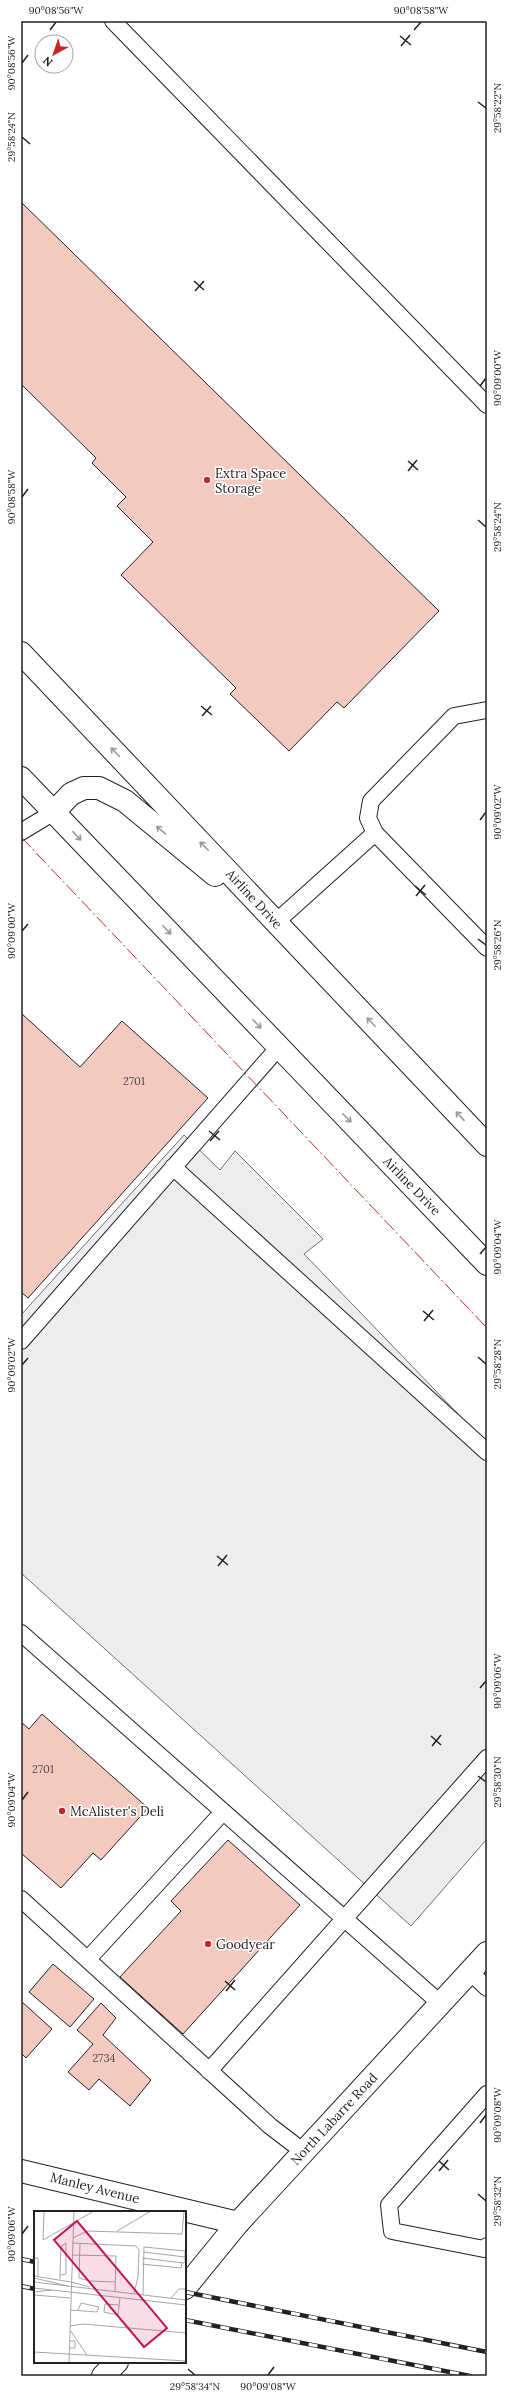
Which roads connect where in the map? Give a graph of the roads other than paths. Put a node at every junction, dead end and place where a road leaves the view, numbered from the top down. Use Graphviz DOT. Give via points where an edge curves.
graph roads {
  1 [pos="113,21"];
  2 [pos="487,405"];
  3 [pos="21,653"];
  4 [pos="487,710"];
  5 [pos="21,778"];
  6 [pos="54,812"];
  7 [pos="21,832"];
  8 [pos="375,832"];
  9 [pos="282,929"];
  10 [pos="487,948"];
  11 [pos="279,1047"];
  12 [pos="487,1145"];
  13 [pos="173,1167"];
  14 [pos="487,1264"];
  15 [pos="21,1340"];
  16 [pos="487,1452"];
  17 [pos="21,1633"];
  18 [pos="487,1758"];
  19 [pos="224,1812"];
  20 [pos="21,1899"];
  21 [pos="343,1918"];
  22 [pos="487,1953"];
  23 [pos="88,1959"];
  24 [pos="470,1972"];
  25 [pos="487,1988"];
  26 [pos="441,2004"];
  27 [pos="209,2071"];
  28 [pos="487,2094"];
  29 [pos="304,2152"];
  30 [pos="21,2171"];
  31 [pos="238,2223"];
  32 [pos="487,2246"];
  33 [pos="186,2287"];
  34 [pos="116,2363"];
  35 [pos="103,2376"];
  1 -- 2 [label="lane"];
  9 -- 3 [label="main road, Airline Drive, one-way"];
  4 -- 8 [label="lane" via="454,716 371,800 368,818"];
  5 -- 6 [label="main road, Airline Drive"];
  6 -- 7 [label="lane"];
  9 -- 6 [label="main road, one-way" via="125,801 100,788 84,788 71,794"];
  6 -- 11 [label="main road, Airline Drive, one-way"];
  8 -- 9 [label="lane"];
  8 -- 10 [label="lane"];
  12 -- 9 [label="main road, Airline Drive, one-way"];
  11 -- 13 [label="lane"];
  11 -- 14 [label="main road, Airline Drive, one-way"];
  13 -- 15 [label="lane"];
  13 -- 16 [label="lane"];
  17 -- 19 [label="lane"];
  18 -- 21 [label="lane"];
  19 -- 21 [label="lane"];
  19 -- 23 [label="lane"];
  20 -- 23 [label="lane"];
  21 -- 26 [label="lane"];
  21 -- 27 [label="lane"];
  22 -- 24 [label="main road, North Labarre Road"];
  23 -- 27 [label="lane"];
  24 -- 25 [label="lane"];
  24 -- 26 [label="main road, North Labarre Road"];
  26 -- 29 [label="main road, North Labarre Road"];
  27 -- 29 [label="lane" via="270,2126"];
  28 -- 32 [label="lane" via="389,2205 392,2230 484,2249"];
  29 -- 31 [label="main road, North Labarre Road"];
  30 -- 31 [label="main road, Manley Avenue"];
  31 -- 33 [label="main road, North Labarre Road"];
  34 -- 35 [label="main road"];
}
